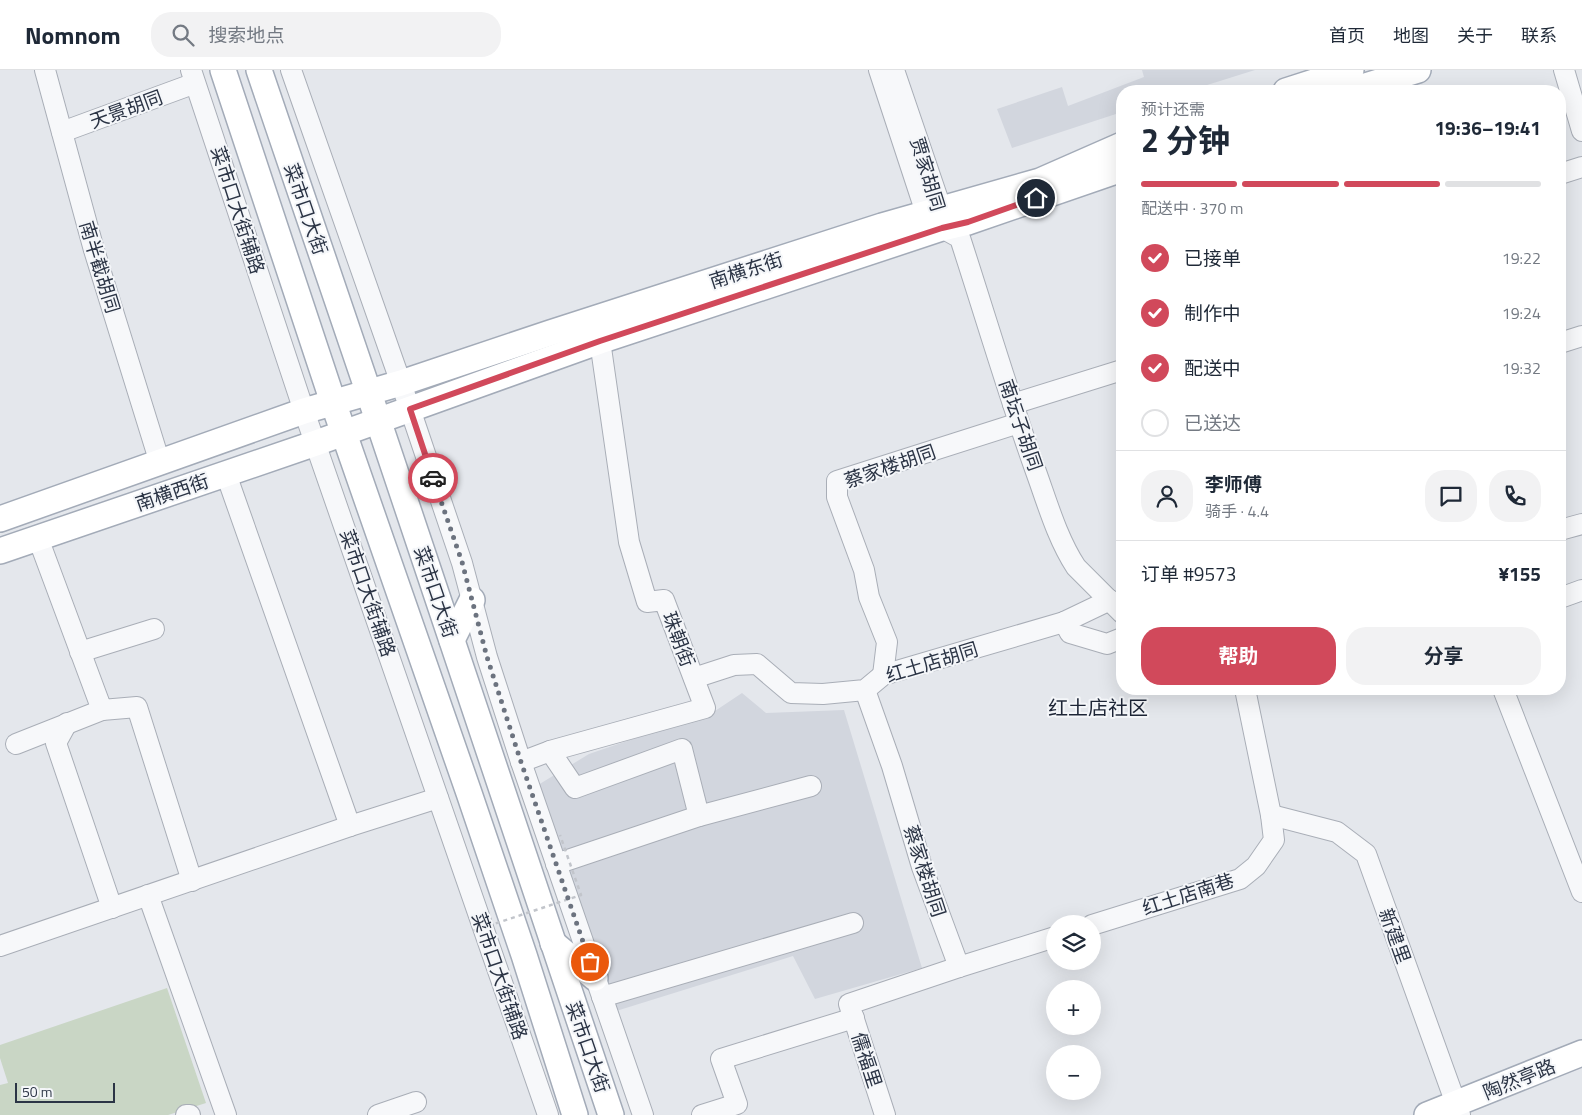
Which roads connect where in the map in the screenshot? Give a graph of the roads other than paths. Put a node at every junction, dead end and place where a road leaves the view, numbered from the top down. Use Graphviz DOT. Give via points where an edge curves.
graph roads {
  1 [pos="46,70"];
  2 [pos="223,70"];
  3 [pos="259,70"];
  4 [pos="291,70"];
  5 [pos="879,70"];
  6 [pos="894,70"];
  7 [pos="1351,70"];
  8 [pos="1418,70"];
  9 [pos="1564,70"];
  10 [pos="190,78"];
  11 [pos="1305,85"];
  12 [pos="1369,85"];
  13 [pos="1582,131"];
  14 [pos="62,132"];
  15 [pos="1116,148"];
  16 [pos="1582,167"];
  17 [pos="1116,171"];
  18 [pos="1566,172"];
  19 [pos="936,216"];
  20 [pos="1582,336"];
  21 [pos="600,341"];
  22 [pos="1566,341"];
  23 [pos="1116,372"];
  24 [pos="400,383"];
  25 [pos="369,393"];
  26 [pos="333,402"];
  27 [pos="1013,404"];
  28 [pos="410,409"];
  29 [pos="304,411"];
  30 [pos="378,420"];
  31 [pos="1018,423"];
  32 [pos="344,432"];
  33 [pos="316,443"];
  34 [pos="160,463"];
  35 [pos="226,474"];
  36 [pos="0,519"];
  37 [pos="1582,524"];
  38 [pos="1566,528"];
  39 [pos="38,538"];
  40 [pos="0,551"];
  41 [pos="1582,590"];
  42 [pos="1566,596"];
  43 [pos="472,600"];
  44 [pos="1116,606"];
  45 [pos="1064,622"];
  46 [pos="154,630"];
  47 [pos="452,640"];
  48 [pos="1116,640"];
  49 [pos="80,652"];
  50 [pos="883,675"];
  51 [pos="694,678"];
  52 [pos="865,690"];
  53 [pos="1246,695"];
  54 [pos="1505,695"];
  55 [pos="102,710"];
  56 [pos="67,723"];
  57 [pos="16,744"];
  58 [pos="550,751"];
  59 [pos="521,762"];
  60 [pos="811,786"];
  61 [pos="438,798"];
  62 [pos="1271,815"];
  63 [pos="699,816"];
  64 [pos="350,826"];
  65 [pos="556,864"];
  66 [pos="192,881"];
  67 [pos="1582,892"];
  68 [pos="148,895"];
  69 [pos="112,908"];
  70 [pos="1101,922"];
  71 [pos="853,923"];
  72 [pos="1046,940"];
  73 [pos="553,943"];
  74 [pos="0,946"];
  75 [pos="959,967"];
  76 [pos="599,987"];
  77 [pos="852,1011"];
  78 [pos="1582,1053"];
  79 [pos="416,1102"];
  80 [pos="1458,1109"];
  81 [pos="226,1115"];
  82 [pos="378,1115"];
  83 [pos="548,1115"];
  84 [pos="575,1115"];
  85 [pos="612,1115"];
  86 [pos="643,1115"];
  87 [pos="702,1115"];
  88 [pos="885,1115"];
  89 [pos="1427,1115"];
  1 -- 14 [label="street, 南半截胡同"];
  2 -- 26 [label="main road, 菜市口大街"];
  3 -- 25 [label="main road, 菜市口大街"];
  4 -- 24 [label="street"];
  5 -- 19 [label="street, 贾家胡同"];
  6 -- 19 [label="street, 贾家胡同"];
  7 -- 11 [label="main road"];
  8 -- 12 [label="main road"];
  9 -- 13 [label="street"];
  10 -- 14 [label="street, 天景胡同"];
  10 -- 29 [label="street, 菜市口大街辅路"];
  14 -- 34 [label="street, 南半截胡同" via="94,250"];
  15 -- 19 [label="main road, 南横东街" via="1040,181"];
  16 -- 18 [label="street"];
  17 -- 19 [label="main road, 南横东街" via="968,222"];
  19 -- 21 [label="main road, 南横东街"];
  19 -- 24 [label="main road, 南横东街" via="550,333"];
  19 -- 27 [label="street, 南坛子胡同" via="960,238"];
  20 -- 22 [label="street"];
  21 -- 28 [label="main road, 南横东街"];
  21 -- 51 [label="street, 珠朝街" via="629,542 647,602 664,600"];
  23 -- 27 [label="street"];
  24 -- 25 [label="main road, 南横东街"];
  24 -- 28 [label="street"];
  25 -- 26 [label="main road, 南横东街"];
  25 -- 30 [label="main road, 菜市口大街"];
  26 -- 29 [label="main road, 南横西街"];
  26 -- 32 [label="main road, 菜市口大街"];
  27 -- 31 [label="street, 南坛子胡同"];
  28 -- 30 [label="main road, 南横东街"];
  28 -- 43 [label="street"];
  29 -- 33 [label="street, 菜市口大街辅路"];
  29 -- 34 [label="main road, 南横西街"];
  30 -- 32 [label="main road, 南横东街"];
  30 -- 47 [label="main road, 菜市口大街"];
  31 -- 44 [label="street, 南坛子胡同" via="1071,559"];
  31 -- 50 [label="street, 蔡家楼胡同" via="837,481 837,497 887,642"];
  32 -- 33 [label="main road, 南横西街"];
  32 -- 84 [label="main road, 菜市口大街" via="512,919"];
  33 -- 35 [label="main road, 南横西街"];
  33 -- 61 [label="street, 菜市口大街辅路"];
  34 -- 36 [label="main road, 南横西街"];
  35 -- 39 [label="main road, 南横西街"];
  35 -- 64 [label="street"];
  37 -- 38 [label="street"];
  39 -- 40 [label="main road, 南横西街"];
  39 -- 49 [label="street"];
  41 -- 42 [label="street"];
  43 -- 47 [label="main road"];
  43 -- 59 [label="street"];
  44 -- 45 [label="street, 红土店胡同"];
  45 -- 48 [label="street" via="1070,633 1107,644"];
  45 -- 50 [label="street, 红土店胡同"];
  46 -- 49 [label="street"];
  47 -- 73 [label="main road, 菜市口大街"];
  49 -- 55 [label="street"];
  50 -- 52 [label="street, 红土店胡同"];
  51 -- 52 [label="street, 红土店胡同" via="734,665 757,664 791,692 823,694"];
  51 -- 58 [label="street, 珠朝街" via="705,708"];
  52 -- 75 [label="street, 蔡家楼胡同" via="922,867"];
  53 -- 62 [label="street"];
  54 -- 67 [label="street"];
  55 -- 56 [label="street"];
  55 -- 66 [label="street" via="137,707"];
  56 -- 57 [label="street"];
  56 -- 69 [label="street" via="56,743"];
  58 -- 59 [label="street, 珠朝街"];
  58 -- 63 [label="street" via="575,788 682,749"];
  59 -- 65 [label="street"];
  60 -- 63 [label="street"];
  61 -- 64 [label="street"];
  61 -- 83 [label="street, 菜市口大街辅路"];
  62 -- 70 [label="street, 红土店南巷" via="1274,840 1256,866 1240,879"];
  62 -- 80 [label="street, 新建里" via="1338,832 1366,854"];
  63 -- 65 [label="street"];
  64 -- 66 [label="street"];
  65 -- 76 [label="street"];
  66 -- 68 [label="street"];
  68 -- 69 [label="street"];
  68 -- 81 [label="street"];
  69 -- 74 [label="street"];
  71 -- 76 [label="street"];
  72 -- 75 [label="street"];
  73 -- 76 [label="main road"];
  73 -- 85 [label="main road, 菜市口大街"];
  75 -- 77 [label="street"];
  76 -- 86 [label="street"];
  77 -- 87 [label="street" via="721,1059 737,1104"];
  77 -- 88 [label="street, 儒福里"];
  78 -- 80 [label="main road, 陶然亭路"];
  79 -- 82 [label="street"];
  80 -- 89 [label="main road, 陶然亭路"];
}
